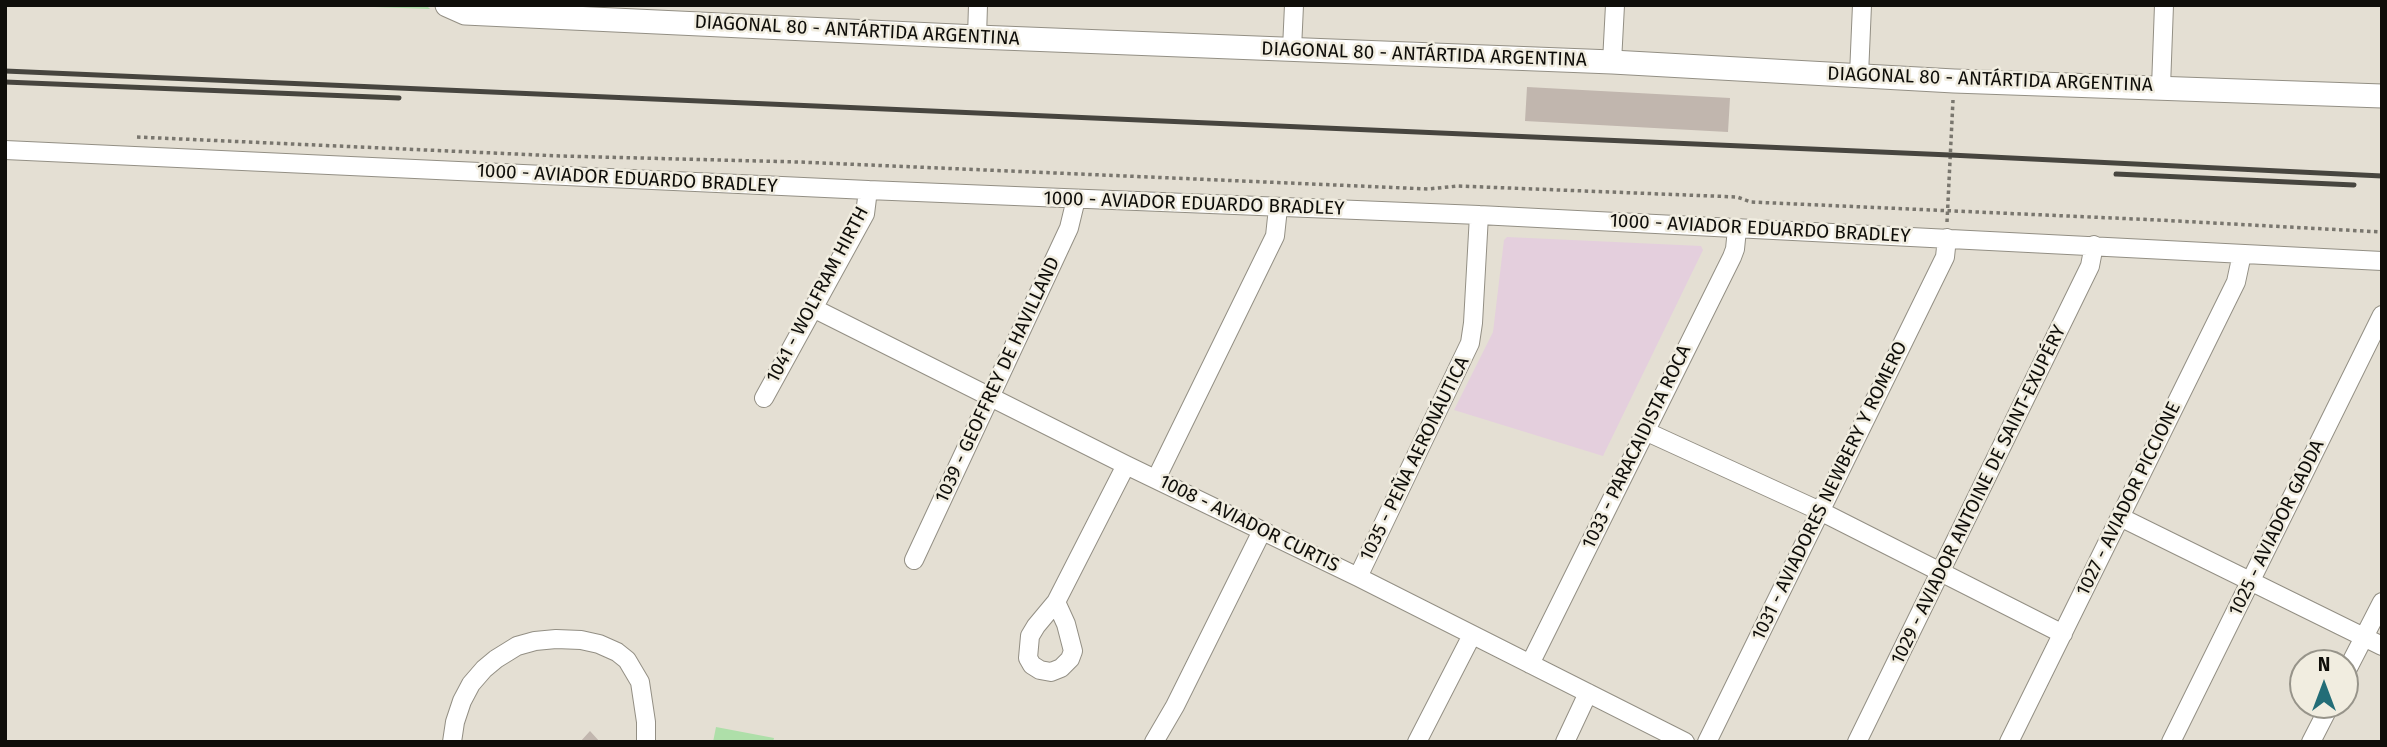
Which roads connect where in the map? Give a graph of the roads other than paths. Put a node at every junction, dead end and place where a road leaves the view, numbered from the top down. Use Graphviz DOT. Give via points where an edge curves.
graph roads {
  1 [pos="978,5"];
  2 [pos="1294,5"];
  3 [pos="1615,5"];
  4 [pos="1862,5"];
  5 [pos="2164,5"];
  6 [pos="456,9"];
  7 [pos="518,10"];
  8 [pos="977,37"];
  9 [pos="1292,49"];
  10 [pos="1612,62"];
  11 [pos="1859,75"];
  12 [pos="2161,87"];
  13 [pos="2382,96"];
  14 [pos="5,150"];
  15 [pos="868,190"];
  16 [pos="1076,199"];
  17 [pos="1278,208"];
  18 [pos="1479,215"];
  19 [pos="1737,229"];
  20 [pos="1947,238"];
  21 [pos="2094,245"];
  22 [pos="2242,254"];
  23 [pos="2382,261"];
  24 [pos="813,309"];
  25 [pos="2382,315"];
  26 [pos="990,396"];
  27 [pos="764,398"];
  28 [pos="1644,431"];
  29 [pos="1126,465"];
  30 [pos="1156,479"];
  31 [pos="1820,512"];
  32 [pos="2120,517"];
  33 [pos="1262,531"];
  34 [pos="915,560"];
  35 [pos="1941,573"];
  36 [pos="1358,577"];
  37 [pos="2251,581"];
  38 [pos="1056,602"];
  39 [pos="2382,602"];
  40 [pos="2063,634"];
  41 [pos="1472,635"];
  42 [pos="2364,637"];
  43 [pos="2382,646"];
  44 [pos="2358,649"];
  45 [pos="1530,664"];
  46 [pos="1588,694"];
  47 [pos="2323,719"];
  48 [pos="452,742"];
  49 [pos="646,742"];
  50 [pos="1154,742"];
  51 [pos="1417,742"];
  52 [pos="1565,742"];
  53 [pos="1685,742"];
  54 [pos="1707,742"];
  55 [pos="1857,742"];
  56 [pos="2009,742"];
  57 [pos="2171,742"];
  58 [pos="2311,742"];
  1 -- 8 [label="street"];
  2 -- 9 [label="street"];
  3 -- 10 [label="street"];
  4 -- 11 [label="street"];
  5 -- 12 [label="street"];
  6 -- 7 [label="main road, DIAGONAL 80 - ANTÁRTIDA ARGENTINA"];
  7 -- 8 [label="main road, DIAGONAL 80 - ANTÁRTIDA ARGENTINA"];
  8 -- 9 [label="main road, DIAGONAL 80 - ANTÁRTIDA ARGENTINA"];
  9 -- 10 [label="main road, DIAGONAL 80 - ANTÁRTIDA ARGENTINA"];
  10 -- 11 [label="main road, DIAGONAL 80 - ANTÁRTIDA ARGENTINA"];
  11 -- 12 [label="main road, DIAGONAL 80 - ANTÁRTIDA ARGENTINA"];
  12 -- 13 [label="main road, DIAGONAL 80 - ANTÁRTIDA ARGENTINA"];
  14 -- 15 [label="street, 1000 - AVIADOR EDUARDO BRADLEY"];
  15 -- 16 [label="street, 1000 - AVIADOR EDUARDO BRADLEY"];
  15 -- 24 [label="street, 1041 - WOLFRAM HIRTH" via="865,214"];
  16 -- 17 [label="street, 1000 - AVIADOR EDUARDO BRADLEY"];
  16 -- 26 [label="street, 1039 - GEOFFREY DE HAVILLAND" via="1069,228"];
  17 -- 18 [label="street, 1000 - AVIADOR EDUARDO BRADLEY"];
  17 -- 30 [label="street" via="1275,236"];
  18 -- 19 [label="street, 1000 - AVIADOR EDUARDO BRADLEY"];
  18 -- 36 [label="street, 1035 - PEÑA AERONÁUTICA" via="1470,343"];
  19 -- 20 [label="street, 1000 - AVIADOR EDUARDO BRADLEY"];
  19 -- 28 [label="street, 1033 - PARACAIDISTA ROCA" via="1732,257"];
  20 -- 21 [label="street, 1000 - AVIADOR EDUARDO BRADLEY"];
  20 -- 31 [label="street, 1031 - AVIADORES NEWBERY Y ROMERO" via="1945,257"];
  21 -- 22 [label="street, 1000 - AVIADOR EDUARDO BRADLEY"];
  21 -- 35 [label="street, 1029 - AVIADOR ANTOINE DE SAINT-EXUPÉRY" via="2090,266"];
  22 -- 23 [label="street, 1000 - AVIADOR EDUARDO BRADLEY"];
  22 -- 32 [label="street, 1027 - AVIADOR PICCIONE" via="2236,282"];
  24 -- 26 [label="street, 1008 - AVIADOR CURTIS"];
  24 -- 27 [label="street, 1041 - WOLFRAM HIRTH"];
  25 -- 37 [label="street, 1025 - AVIADOR GADDA"];
  26 -- 29 [label="street, 1008 - AVIADOR CURTIS"];
  26 -- 34 [label="street, 1039 - GEOFFREY DE HAVILLAND"];
  28 -- 31 [label="street"];
  28 -- 45 [label="street, 1033 - PARACAIDISTA ROCA"];
  29 -- 30 [label="street, 1008 - AVIADOR CURTIS"];
  29 -- 38 [label="street"];
  30 -- 33 [label="street, 1008 - AVIADOR CURTIS"];
  31 -- 35 [label="street"];
  31 -- 54 [label="street, 1031 - AVIADORES NEWBERY Y ROMERO"];
  32 -- 37 [label="street"];
  32 -- 40 [label="street, 1027 - AVIADOR PICCIONE"];
  33 -- 36 [label="street, 1008 - AVIADOR CURTIS"];
  33 -- 50 [label="street"];
  35 -- 40 [label="street"];
  35 -- 55 [label="street, 1029 - AVIADOR ANTOINE DE SAINT-EXUPÉRY"];
  36 -- 41 [label="street, 1008 - AVIADOR CURTIS"];
  37 -- 42 [label="street"];
  37 -- 57 [label="street, 1025 - AVIADOR GADDA"];
  39 -- 42 [label="street"];
  40 -- 56 [label="street, 1027 - AVIADOR PICCIONE"];
  41 -- 45 [label="street, 1008 - AVIADOR CURTIS"];
  41 -- 51 [label="street"];
  42 -- 43 [label="street"];
  42 -- 44 [label="street"];
  45 -- 46 [label="street, 1008 - AVIADOR CURTIS"];
  46 -- 52 [label="street"];
  46 -- 53 [label="street, 1008 - AVIADOR CURTIS"];
  47 -- 58 [label="street"];
  48 -- 49 [label="street" via="462,701 484,669 517,646 556,639 599,644 627,660 640,682"];
}
